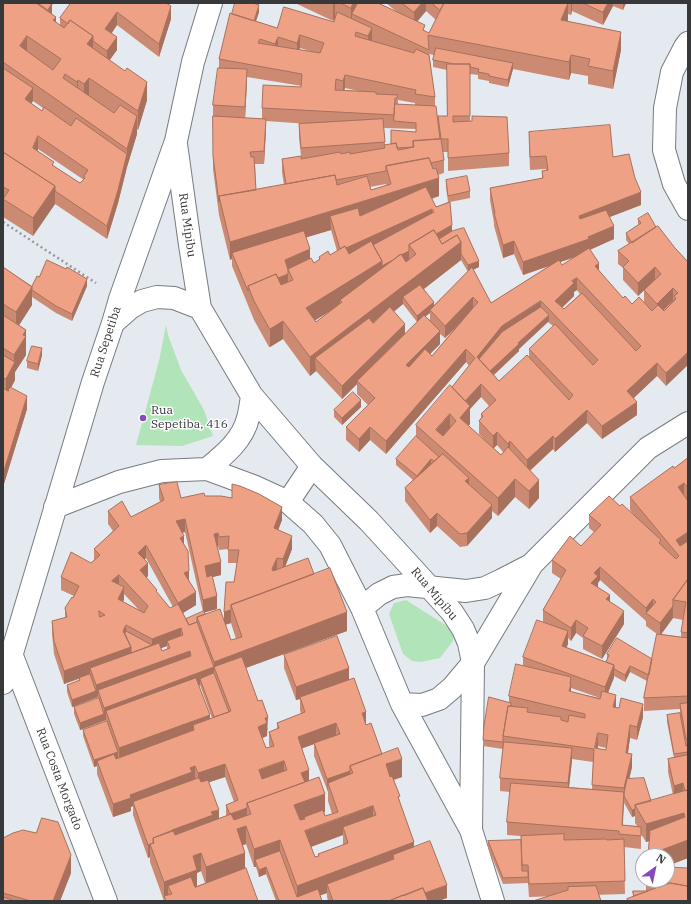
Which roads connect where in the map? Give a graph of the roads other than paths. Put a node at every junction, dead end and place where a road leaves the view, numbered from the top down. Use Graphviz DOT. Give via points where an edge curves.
graph roads {
  1 [pos="210,3"];
  2 [pos="688,43"];
  3 [pos="176,141"];
  4 [pos="688,209"];
  5 [pos="200,308"];
  6 [pos="113,323"];
  7 [pos="252,396"];
  8 [pos="688,423"];
  9 [pos="312,466"];
  10 [pos="207,470"];
  11 [pos="288,502"];
  12 [pos="55,507"];
  13 [pos="532,564"];
  14 [pos="430,587"];
  15 [pos="362,608"];
  16 [pos="12,656"];
  17 [pos="473,663"];
  18 [pos="3,683"];
  19 [pos="402,704"];
  20 [pos="471,830"];
  21 [pos="106,901"];
  22 [pos="493,901"];
  1 -- 3 [label="street, Rua Sepetiba" via="193,62"];
  2 -- 4 [label="street" via="672,72 665,108 664,150 674,184"];
  3 -- 5 [label="street, Rua Mipibu"];
  3 -- 6 [label="street, Rua Sepetiba"];
  5 -- 6 [label="street" via="174,298 157,297 130,308"];
  5 -- 7 [label="street, Rua Mipibu"];
  6 -- 12 [label="street, Rua Sepetiba"];
  7 -- 9 [label="street, Rua Mipibu"];
  7 -- 10 [label="street" via="243,432 222,458"];
  8 -- 13 [label="street" via="648,448"];
  9 -- 11 [label="street"];
  9 -- 14 [label="street, Rua Mipibu" via="369,521"];
  10 -- 11 [label="street, Rua Mipibu" via="253,486"];
  10 -- 12 [label="street, Rua Mipibu" via="162,471 119,482"];
  11 -- 15 [label="street, Rua Mipibu" via="313,524 330,545"];
  12 -- 16 [label="street, Rua Sepetiba"];
  13 -- 14 [label="street" via="485,588 466,591"];
  13 -- 17 [label="street"];
  14 -- 15 [label="street" via="393,587 379,594"];
  14 -- 17 [label="street, Rua Mipibu" via="452,612 462,629 469,643"];
  15 -- 19 [label="street, Rua Mipibu"];
  16 -- 18 [label="street, Rua Sepetiba"];
  16 -- 21 [label="street, Rua Costa Morgado"];
  17 -- 19 [label="street" via="439,699 422,705"];
  17 -- 20 [label="street, Rua Mipibu"];
  19 -- 20 [label="street, Rua Mipibu"];
  20 -- 22 [label="street, Rua Mipibu"];
}
